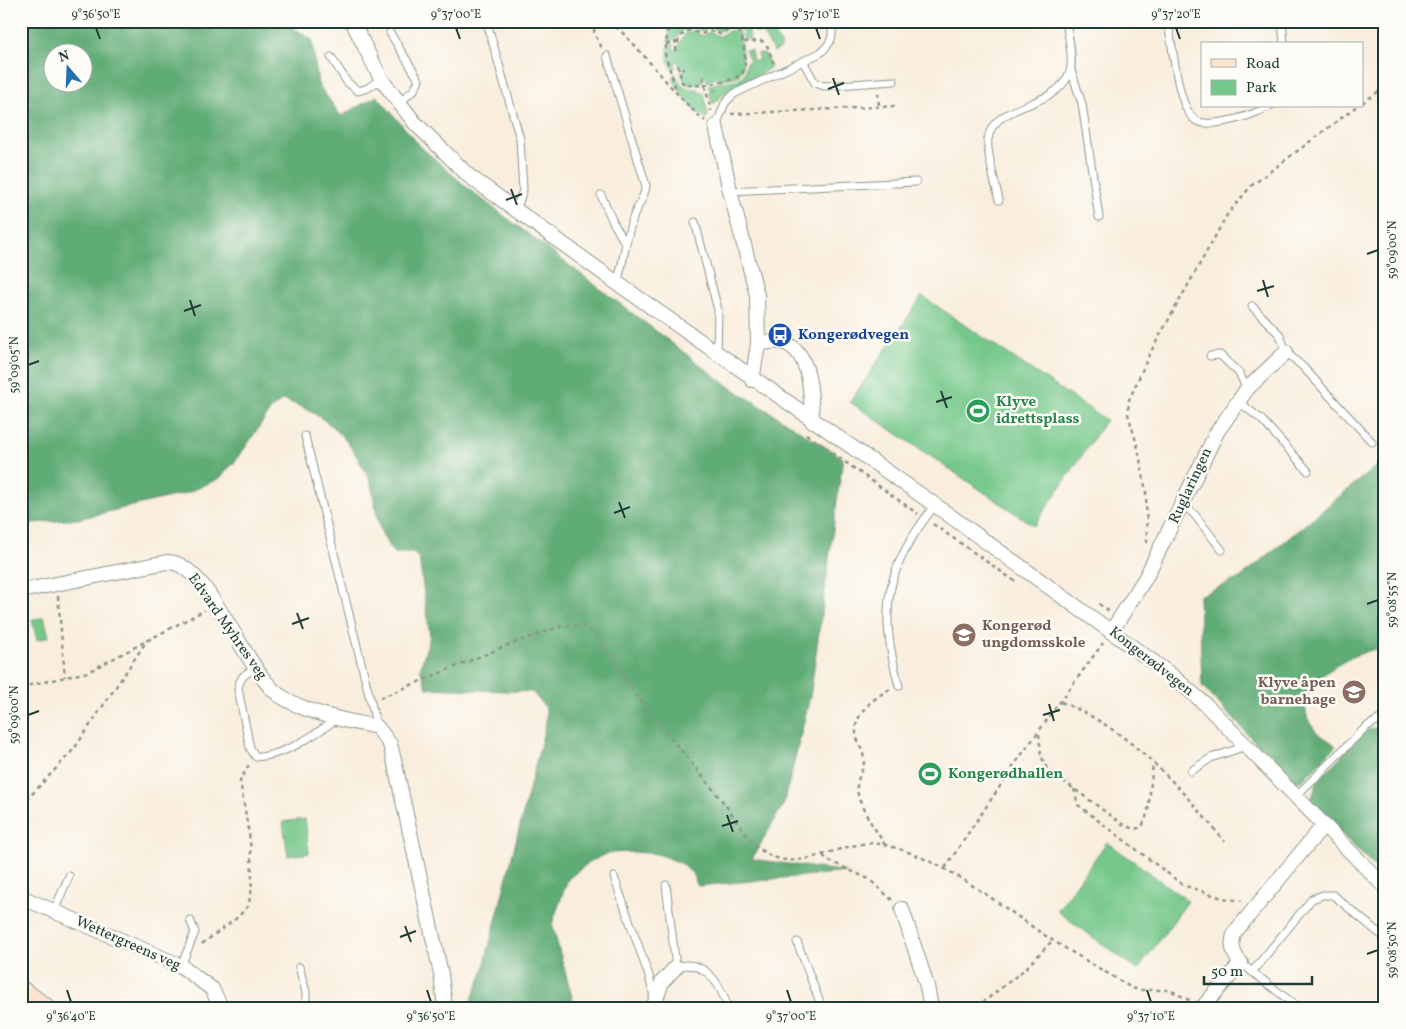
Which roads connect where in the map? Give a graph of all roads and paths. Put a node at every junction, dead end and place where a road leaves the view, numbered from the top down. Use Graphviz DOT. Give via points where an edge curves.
graph roads {
  1 [pos="306,21"];
  2 [pos="595,21"];
  3 [pos="610,21"];
  4 [pos="660,21"];
  5 [pos="669,21"];
  6 [pos="831,21"];
  7 [pos="1066,21"];
  8 [pos="1167,21"];
  9 [pos="1282,21"];
  10 [pos="352,22"];
  11 [pos="488,26"];
  12 [pos="390,33"];
  13 [pos="668,33"];
  14 [pos="677,42"];
  15 [pos="744,42"];
  16 [pos="1284,42"];
  17 [pos="666,44"];
  18 [pos="675,51"];
  19 [pos="607,56"];
  20 [pos="331,57"];
  21 [pos="677,61"];
  22 [pos="802,61"];
  23 [pos="681,69"];
  24 [pos="1071,70"];
  25 [pos="670,71"];
  26 [pos="776,72"];
  27 [pos="703,77"];
  28 [pos="381,80"];
  29 [pos="894,81"];
  30 [pos="877,82"];
  31 [pos="1385,87"];
  32 [pos="676,90"];
  33 [pos="1364,102"];
  34 [pos="400,103"];
  35 [pos="896,106"];
  36 [pos="879,107"];
  37 [pos="1266,108"];
  38 [pos="1354,108"];
  39 [pos="718,121"];
  40 [pos="916,182"];
  41 [pos="730,191"];
  42 [pos="601,195"];
  43 [pos="999,200"];
  44 [pos="516,211"];
  45 [pos="1099,217"];
  46 [pos="695,222"];
  47 [pos="625,243"];
  48 [pos="617,283"];
  49 [pos="1252,306"];
  50 [pos="758,344"];
  51 [pos="1286,352"];
  52 [pos="717,355"];
  53 [pos="1210,356"];
  54 [pos="752,380"];
  55 [pos="1247,389"];
  56 [pos="1237,401"];
  57 [pos="806,426"];
  58 [pos="305,436"];
  59 [pos="1372,442"];
  60 [pos="1308,471"];
  61 [pos="1182,504"];
  62 [pos="935,506"];
  63 [pos="925,518"];
  64 [pos="1222,550"];
  65 [pos="1146,551"];
  66 [pos="55,584"];
  67 [pos="1022,586"];
  68 [pos="21,591"];
  69 [pos="215,605"];
  70 [pos="1095,637"];
  71 [pos="1107,637"];
  72 [pos="149,638"];
  73 [pos="1110,648"];
  74 [pos="255,669"];
  75 [pos="66,677"];
  76 [pos="899,686"];
  77 [pos="21,687"];
  78 [pos="371,702"];
  79 [pos="1060,702"];
  80 [pos="1385,716"];
  81 [pos="338,719"];
  82 [pos="377,727"];
  83 [pos="1038,732"];
  84 [pos="1246,746"];
  85 [pos="256,757"];
  86 [pos="1154,762"];
  87 [pos="1191,771"];
  88 [pos="1074,789"];
  89 [pos="1295,798"];
  90 [pos="21,806"];
  91 [pos="1324,826"];
  92 [pos="1226,842"];
  93 [pos="884,845"];
  94 [pos="823,855"];
  95 [pos="945,868"];
  96 [pos="69,876"];
  97 [pos="614,877"];
  98 [pos="666,885"];
  99 [pos="1385,888"];
  100 [pos="21,897"];
  101 [pos="1258,904"];
  102 [pos="902,909"];
  103 [pos="54,912"];
  104 [pos="190,920"];
  105 [pos="1385,938"];
  106 [pos="1053,940"];
  107 [pos="797,942"];
  108 [pos="189,949"];
  109 [pos="180,966"];
  110 [pos="299,967"];
  111 [pos="676,967"];
  112 [pos="1246,967"];
  113 [pos="21,991"];
  114 [pos="654,1004"];
  115 [pos="1197,1005"];
  116 [pos="221,1007"];
  117 [pos="45,1008"];
  118 [pos="306,1008"];
  119 [pos="445,1008"];
  120 [pos="728,1008"];
  121 [pos="822,1008"];
  122 [pos="931,1008"];
  123 [pos="976,1008"];
  124 [pos="1299,1008"];
  1 -- 10 [label="path" via="328,26"];
  2 -- 19 [label="path" via="594,33"];
  3 -- 32 [label="path"];
  4 -- 13 [label="path"];
  5 -- 13 [label="path"];
  6 -- 22 [label="lane" via="833,36 829,45"];
  7 -- 24 [label="lane"];
  8 -- 37 [label="lane" via="1180,92 1192,117 1199,122 1216,123 1239,120"];
  9 -- 16 [label="lane"];
  10 -- 28 [label="street, Kongerødvegen"];
  11 -- 44 [label="lane" via="520,139 523,190"];
  12 -- 34 [label="lane" via="419,80 414,90"];
  13 -- 17 [label="path"];
  14 -- 17 [label="path"];
  14 -- 18 [label="path"];
  14 -- 21 [label="path" via="690,30 701,34 710,31 720,34 735,28 741,34 745,66 738,78 693,87 682,82"];
  15 -- 26 [label="path" via="760,40 766,43"];
  17 -- 25 [label="path"];
  19 -- 47 [label="lane" via="646,186"];
  20 -- 28 [label="lane" via="351,88 358,91"];
  22 -- 26 [label="lane"];
  22 -- 30 [label="lane" via="815,83 824,86"];
  23 -- 25 [label="path"];
  24 -- 43 [label="lane" via="1062,86 1047,97 1002,117 992,127 987,140"];
  24 -- 45 [label="lane" via="1082,104"];
  25 -- 32 [label="path"];
  26 -- 39 [label="lane" via="734,94 725,103"];
  27 -- 39 [label="path"];
  28 -- 34 [label="street, Kongerødvegen"];
  29 -- 30 [label="lane"];
  30 -- 36 [label="path"];
  31 -- 33 [label="path"];
  32 -- 39 [label="path" via="706,122"];
  34 -- 44 [label="street, Kongerødvegen" via="415,123 469,176"];
  35 -- 36 [label="path"];
  36 -- 39 [label="path"];
  38 -- 65 [label="path" via="1251,186 1204,252 1149,355 1129,400 1128,414 1146,492"];
  39 -- 41 [label="street"];
  40 -- 41 [label="lane"];
  41 -- 50 [label="street" via="757,295"];
  42 -- 47 [label="lane"];
  44 -- 48 [label="street, Kongerødvegen"];
  46 -- 52 [label="lane" via="718,310"];
  47 -- 48 [label="lane"];
  48 -- 52 [label="street, Kongerødvegen"];
  49 -- 51 [label="lane" via="1280,335"];
  50 -- 54 [label="street"];
  50 -- 57 [label="street" via="781,342 797,352 808,378"];
  51 -- 55 [label="street, Ruglaringen"];
  51 -- 59 [label="lane"];
  52 -- 54 [label="street, Kongerødvegen"];
  53 -- 55 [label="lane" via="1220,355 1239,373"];
  54 -- 57 [label="street, Kongerødvegen"];
  55 -- 56 [label="street, Ruglaringen"];
  56 -- 60 [label="lane" via="1262,420"];
  56 -- 61 [label="street, Ruglaringen" via="1217,432"];
  57 -- 62 [label="street, Kongerødvegen"];
  57 -- 63 [label="path"];
  58 -- 78 [label="lane"];
  61 -- 64 [label="lane"];
  61 -- 71 [label="street, Ruglaringen" via="1146,577"];
  62 -- 63 [label="lane"];
  62 -- 71 [label="street, Kongerødvegen"];
  63 -- 67 [label="path"];
  63 -- 76 [label="lane" via="905,549 888,594 886,612"];
  66 -- 68 [label="street, Edvard Myhres veg"];
  66 -- 69 [label="street, Edvard Myhres veg" via="173,562 185,567 198,580"];
  66 -- 75 [label="path"];
  69 -- 72 [label="path"];
  69 -- 74 [label="street, Edvard Myhres veg"];
  70 -- 71 [label="path"];
  71 -- 73 [label="path"];
  71 -- 79 [label="path"];
  71 -- 84 [label="street, Kongerødvegen" via="1177,680"];
  72 -- 75 [label="path" via="88,672"];
  72 -- 90 [label="path" via="74,749"];
  74 -- 81 [label="street, Edvard Myhres veg" via="264,682 280,695 302,707"];
  74 -- 85 [label="lane" via="244,674 238,689 250,748"];
  75 -- 77 [label="path"];
  76 -- 93 [label="path" via="873,701 860,716 856,732 864,758 857,789"];
  78 -- 82 [label="lane"];
  78 -- 94 [label="path" via="528,638 562,626 586,626 601,640 620,673 648,710 760,848 767,854 793,860"];
  79 -- 83 [label="path"];
  79 -- 86 [label="path" via="1088,713"];
  80 -- 89 [label="lane" via="1366,727"];
  81 -- 82 [label="street, Edvard Myhres veg"];
  81 -- 85 [label="lane" via="310,738 276,753"];
  82 -- 119 [label="street" via="390,744 396,764 441,974"];
  83 -- 88 [label="path" via="1043,762"];
  83 -- 95 [label="path"];
  84 -- 87 [label="lane" via="1212,758"];
  84 -- 89 [label="street, Kongerødvegen"];
  85 -- 108 [label="path" via="244,770 240,781 252,873 248,906 200,946"];
  86 -- 88 [label="path" via="1148,812 1142,827 1125,826"];
  86 -- 92 [label="path"];
  88 -- 101 [label="path" via="1078,805 1183,885 1222,898"];
  89 -- 91 [label="street, Kongerødvegen"];
  91 -- 99 [label="street, Kongerødvegen"];
  91 -- 101 [label="street"];
  93 -- 94 [label="path" via="864,843"];
  93 -- 95 [label="path"];
  94 -- 102 [label="path" via="827,860 868,879"];
  95 -- 106 [label="path"];
  96 -- 103 [label="lane"];
  97 -- 114 [label="lane" via="649,976"];
  98 -- 111 [label="lane"];
  100 -- 103 [label="street, Wettergreens veg"];
  101 -- 112 [label="street" via="1231,941 1232,948"];
  102 -- 122 [label="street"];
  103 -- 109 [label="street, Wettergreens veg"];
  104 -- 108 [label="lane" via="195,932"];
  105 -- 112 [label="lane" via="1333,895 1322,894 1312,899"];
  106 -- 115 [label="path" via="1130,987 1170,990"];
  106 -- 123 [label="path" via="1025,969"];
  107 -- 121 [label="lane"];
  108 -- 109 [label="lane"];
  109 -- 116 [label="street, Wettergreens veg" via="212,989"];
  110 -- 118 [label="lane" via="306,992"];
  111 -- 114 [label="street" via="662,982"];
  111 -- 120 [label="lane" via="685,964 703,969 713,977"];
  112 -- 115 [label="street"];
  112 -- 124 [label="lane"];
  113 -- 117 [label="main road"];
}
